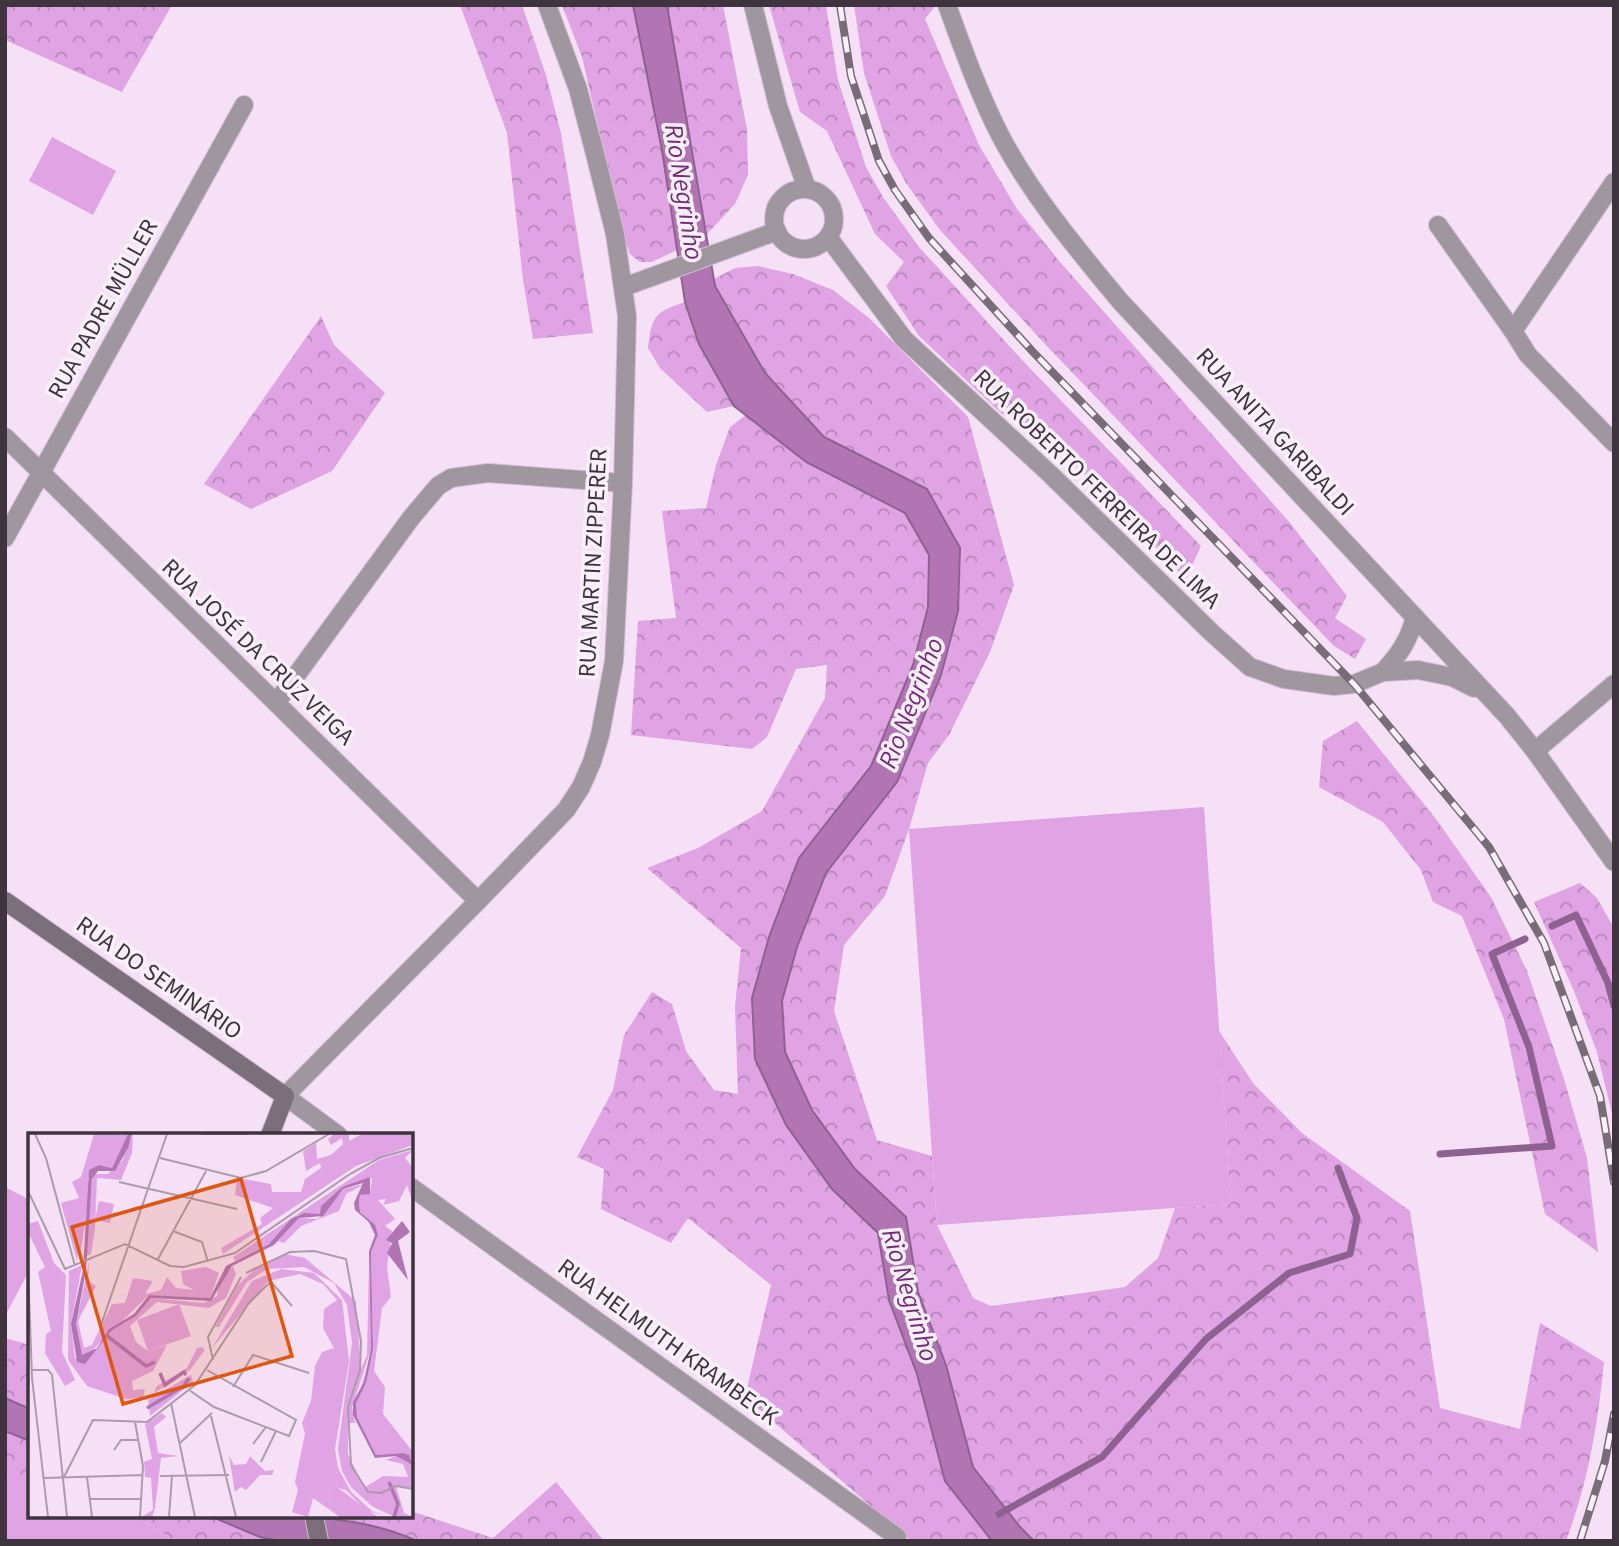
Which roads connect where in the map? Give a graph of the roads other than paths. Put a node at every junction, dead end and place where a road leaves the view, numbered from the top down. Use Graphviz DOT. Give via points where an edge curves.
graph roads {
  1 [pos="547,5"];
  2 [pos="753,5"];
  3 [pos="947,5"];
  4 [pos="244,105"];
  5 [pos="1614,182"];
  6 [pos="807,189"];
  7 [pos="1438,225"];
  8 [pos="777,230"];
  9 [pos="828,237"];
  10 [pos="624,287"];
  11 [pos="1513,331"];
  12 [pos="5,437"];
  13 [pos="1614,443"];
  14 [pos="41,473"];
  15 [pos="623,483"];
  16 [pos="5,538"];
  17 [pos="1415,617"];
  18 [pos="1383,672"];
  19 [pos="1614,684"];
  20 [pos="1484,693"];
  21 [pos="276,703"];
  22 [pos="1535,751"];
  23 [pos="1614,862"];
  24 [pos="5,901"];
  25 [pos="478,901"];
  26 [pos="285,1096"];
  27 [pos="271,1133"];
  28 [pos="335,1133"];
  29 [pos="413,1188"];
  30 [pos="314,1518"];
  31 [pos="897,1537"];
  32 [pos="318,1541"];
  1 -- 10 [label="street, RUA MARTIN ZIPPERER" via="578,89"];
  2 -- 6 [label="street" via="778,106"];
  3 -- 17 [label="street, RUA ANITA GARIBALDI" via="1000,135 1067,237 1120,301"];
  4 -- 14 [label="street, RUA PADRE MÜLLER"];
  5 -- 11 [label="street"];
  6 -- 8 [label="street" via="795,191 777,207"];
  6 -- 9 [label="street" via="828,201 834,213"];
  7 -- 11 [label="street"];
  8 -- 9 [label="street" via="794,248 807,249"];
  8 -- 10 [label="street"];
  9 -- 18 [label="street, RUA ROBERTO FERREIRA DE LIMA" via="904,339 1251,667 1284,679 1334,686 1354,684"];
  10 -- 15 [label="street, RUA MARTIN ZIPPERER"];
  11 -- 13 [label="street" via="1528,355"];
  12 -- 14 [label="street, RUA JOSÉ DA CRUZ VEIGA"];
  14 -- 16 [label="street, RUA PADRE MÜLLER"];
  14 -- 21 [label="street, RUA JOSÉ DA CRUZ VEIGA"];
  15 -- 21 [label="street" via="488,473 451,478 438,486"];
  15 -- 25 [label="street, RUA MARTIN ZIPPERER" via="614,661 592,762 566,810"];
  17 -- 18 [label="street" via="1409,638"];
  17 -- 20 [label="street, RUA ANITA GARIBALDI"];
  18 -- 20 [label="street, RUA ROBERTO FERREIRA DE LIMA" via="1441,674"];
  19 -- 22 [label="street"];
  20 -- 22 [label="street, RUA ANITA GARIBALDI"];
  21 -- 25 [label="street, RUA JOSÉ DA CRUZ VEIGA"];
  22 -- 23 [label="street, RUA ANITA GARIBALDI"];
  24 -- 26 [label="street, RUA DO SEMINÁRIO"];
  25 -- 26 [label="street, RUA MARTIN ZIPPERER"];
  26 -- 27 [label="street, RUA MARTIN ZIPPERER"];
  26 -- 28 [label="street"];
  29 -- 31 [label="street, RUA HELMUTH KRAMBECK"];
  30 -- 32 [label="street"];
}
